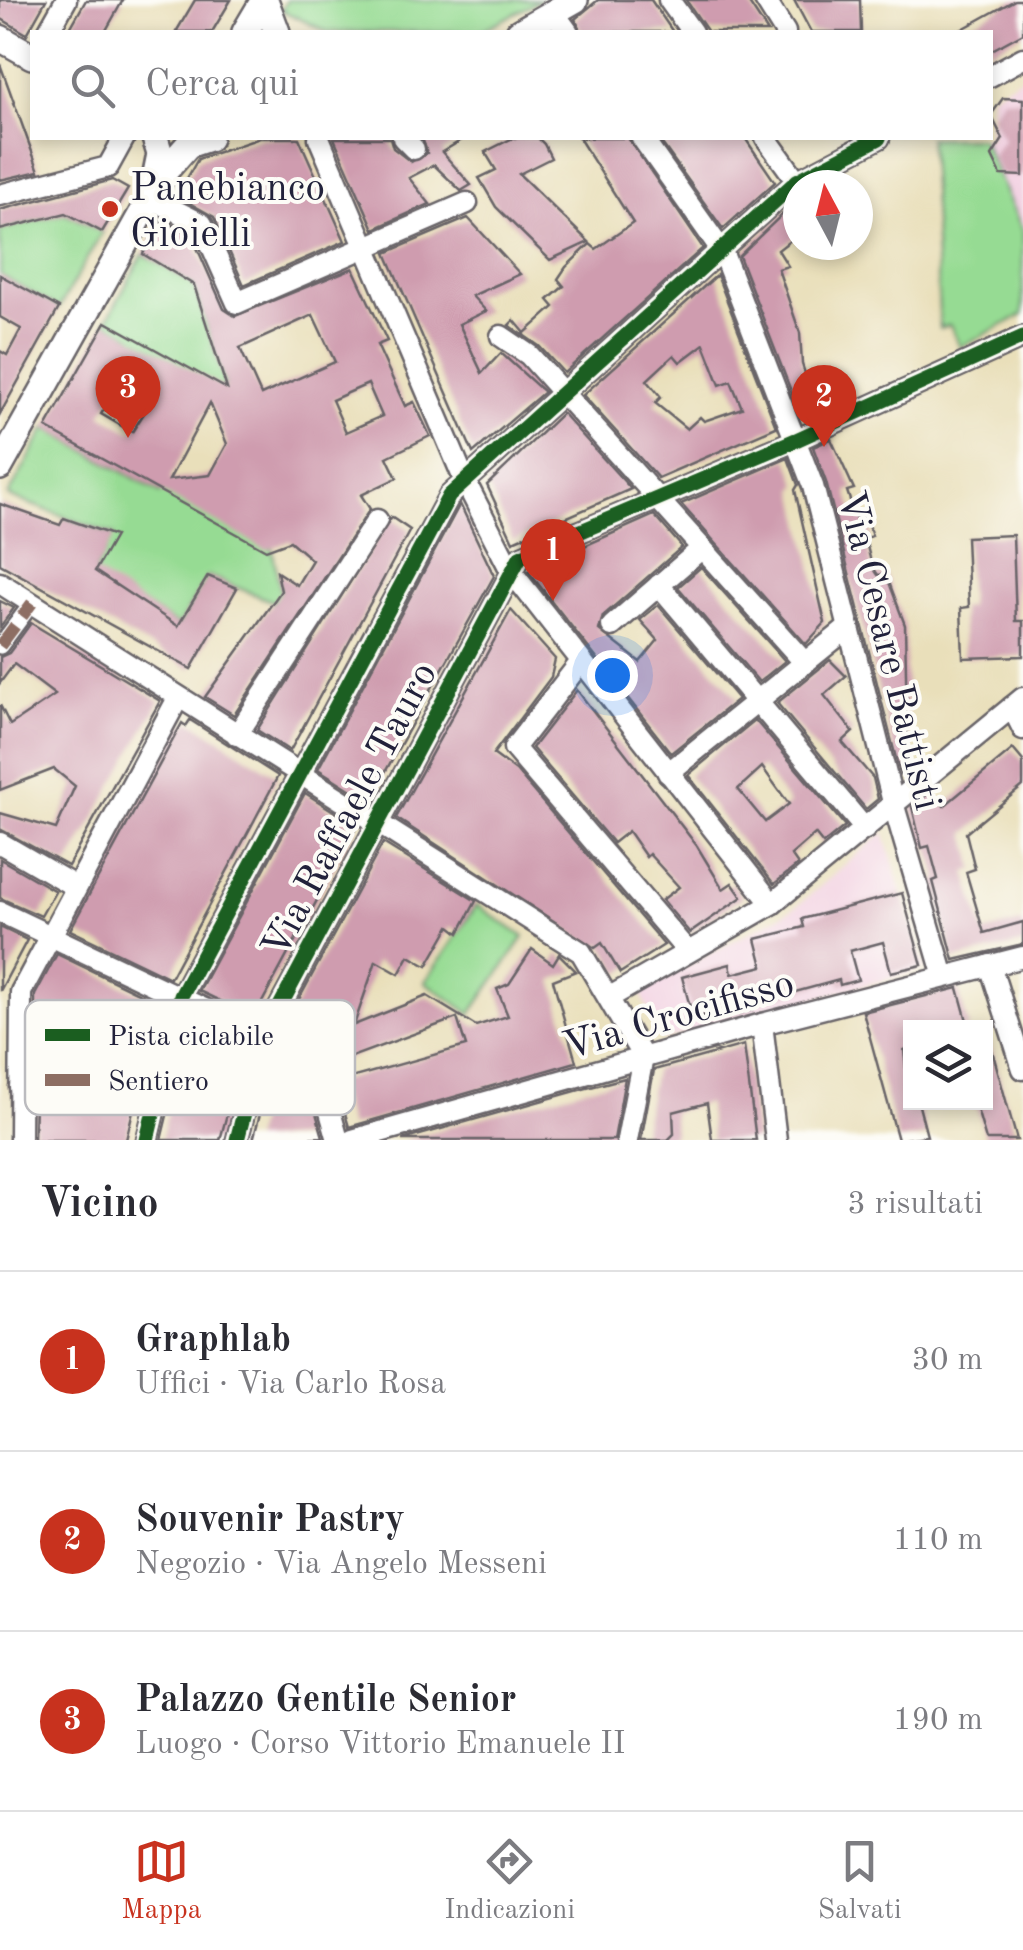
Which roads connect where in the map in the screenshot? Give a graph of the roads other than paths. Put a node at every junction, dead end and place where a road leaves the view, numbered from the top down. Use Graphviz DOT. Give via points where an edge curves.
graph roads {
  1 [pos="66,0"];
  2 [pos="264,0"];
  3 [pos="669,0"];
  4 [pos="765,0"];
  5 [pos="566,15"];
  6 [pos="49,30"];
  7 [pos="245,30"];
  8 [pos="276,30"];
  9 [pos="525,30"];
  10 [pos="691,30"];
  11 [pos="784,30"];
  12 [pos="0,38"];
  13 [pos="30,55"];
  14 [pos="1023,58"];
  15 [pos="993,74"];
  16 [pos="123,140"];
  17 [pos="156,140"];
  18 [pos="201,140"];
  19 [pos="320,140"];
  20 [pos="643,140"];
  21 [pos="767,140"];
  22 [pos="852,144"];
  23 [pos="788,170"];
  24 [pos="813,170"];
  25 [pos="783,193"];
  26 [pos="0,195"];
  27 [pos="150,198"];
  28 [pos="467,203"];
  29 [pos="366,247"];
  30 [pos="722,251"];
  31 [pos="501,336"];
  32 [pos="1023,336"];
  33 [pos="562,392"];
  34 [pos="796,440"];
  35 [pos="0,466"];
  36 [pos="464,479"];
  37 [pos="658,498"];
  38 [pos="377,520"];
  39 [pos="702,548"];
  40 [pos="511,571"];
  41 [pos="0,583"];
  42 [pos="660,585"];
  43 [pos="32,603"];
  44 [pos="612,626"];
  45 [pos="849,628"];
  46 [pos="0,646"];
  47 [pos="580,663"];
  48 [pos="805,663"];
  49 [pos="178,698"];
  50 [pos="757,701"];
  51 [pos="1018,702"];
  52 [pos="1023,729"];
  53 [pos="237,735"];
  54 [pos="297,773"];
  55 [pos="668,773"];
  56 [pos="894,806"];
  57 [pos="377,823"];
  58 [pos="865,829"];
  59 [pos="0,843"];
  60 [pos="76,886"];
  61 [pos="772,904"];
  62 [pos="0,912"];
  63 [pos="50,937"];
  64 [pos="688,952"];
  65 [pos="1023,957"];
  66 [pos="990,965"];
  67 [pos="944,977"];
  68 [pos="0,984"];
  69 [pos="21,992"];
  70 [pos="181,996"];
  71 [pos="610,996"];
  72 [pos="180,1000"];
  73 [pos="189,1000"];
  74 [pos="283,1000"];
  75 [pos="762,1024"];
  76 [pos="643,1057"];
  77 [pos="1023,1069"];
  78 [pos="20,1087"];
  79 [pos="25,1087"];
  80 [pos="152,1115"];
  81 [pos="243,1115"];
  82 [pos="331,1115"];
  83 [pos="20,1140"];
  84 [pos="146,1140"];
  85 [pos="236,1140"];
  86 [pos="338,1140"];
  87 [pos="352,1140"];
  88 [pos="627,1140"];
  89 [pos="776,1140"];
  1 -- 6 [label="street"];
  2 -- 7 [label="street"];
  2 -- 8 [label="street"];
  3 -- 10 [label="street"];
  4 -- 11 [label="street"];
  5 -- 9 [label="street"];
  12 -- 13 [label="street"];
  14 -- 15 [label="street"];
  16 -- 26 [label="street" via="108,167"];
  17 -- 27 [label="street" via="160,154"];
  18 -- 27 [label="street" via="181,150"];
  19 -- 29 [label="street"];
  20 -- 30 [label="street, Via Cesare Battisti"];
  21 -- 23 [label="street"];
  22 -- 24 [label="street"];
  25 -- 30 [label="street"];
  27 -- 29 [label="street" via="202,224 237,303"];
  27 -- 35 [label="street"];
  28 -- 29 [label="street"];
  29 -- 36 [label="street"];
  30 -- 33 [label="street"];
  30 -- 34 [label="street, Via Cesare Battisti"];
  31 -- 33 [label="street"];
  32 -- 34 [label="street"];
  33 -- 36 [label="street"];
  33 -- 37 [label="street"];
  34 -- 37 [label="street"];
  34 -- 45 [label="street, Via Cesare Battisti"];
  36 -- 40 [label="street"];
  36 -- 54 [label="street"];
  37 -- 39 [label="street"];
  37 -- 40 [label="street" via="520,556"];
  38 -- 53 [label="street"];
  39 -- 42 [label="street"];
  39 -- 48 [label="street"];
  40 -- 47 [label="street"];
  40 -- 57 [label="street, Via Raffaele Tauro"];
  41 -- 43 [label="street"];
  42 -- 44 [label="street"];
  42 -- 50 [label="street"];
  43 -- 46 [label="street"];
  43 -- 49 [label="street"];
  45 -- 48 [label="street"];
  45 -- 56 [label="street, Via Cesare Battisti"];
  47 -- 55 [label="street"];
  47 -- 64 [label="street" via="514,748"];
  48 -- 50 [label="street"];
  49 -- 53 [label="street"];
  49 -- 60 [label="street"];
  50 -- 55 [label="street"];
  50 -- 58 [label="street"];
  51 -- 52 [label="street"];
  51 -- 56 [label="street"];
  53 -- 54 [label="street"];
  54 -- 57 [label="street"];
  54 -- 70 [label="street"];
  55 -- 61 [label="street"];
  56 -- 58 [label="street"];
  56 -- 67 [label="street, Via Cesare Battisti"];
  57 -- 71 [label="street" via="581,952"];
  57 -- 74 [label="street, Via Raffaele Tauro"];
  58 -- 61 [label="street"];
  59 -- 60 [label="street"];
  60 -- 63 [label="street"];
  61 -- 64 [label="street"];
  62 -- 63 [label="street"];
  63 -- 69 [label="street"];
  63 -- 70 [label="street"];
  64 -- 71 [label="street"];
  65 -- 66 [label="street, Via Crocifisso"];
  66 -- 67 [label="street, Via Crocifisso"];
  66 -- 77 [label="street"];
  67 -- 75 [label="street, Via Crocifisso"];
  68 -- 69 [label="street"];
  69 -- 78 [label="street"];
  70 -- 72 [label="street"];
  70 -- 73 [label="street"];
  71 -- 76 [label="street"];
  75 -- 76 [label="street, Via Crocifisso"];
  75 -- 89 [label="street"];
  76 -- 87 [label="street, Via Crocifisso"];
  76 -- 88 [label="street"];
  78 -- 79 [label="street"];
  78 -- 83 [label="street"];
  80 -- 84 [label="street"];
  81 -- 85 [label="street, Via Raffaele Tauro"];
  82 -- 86 [label="street"];
}
